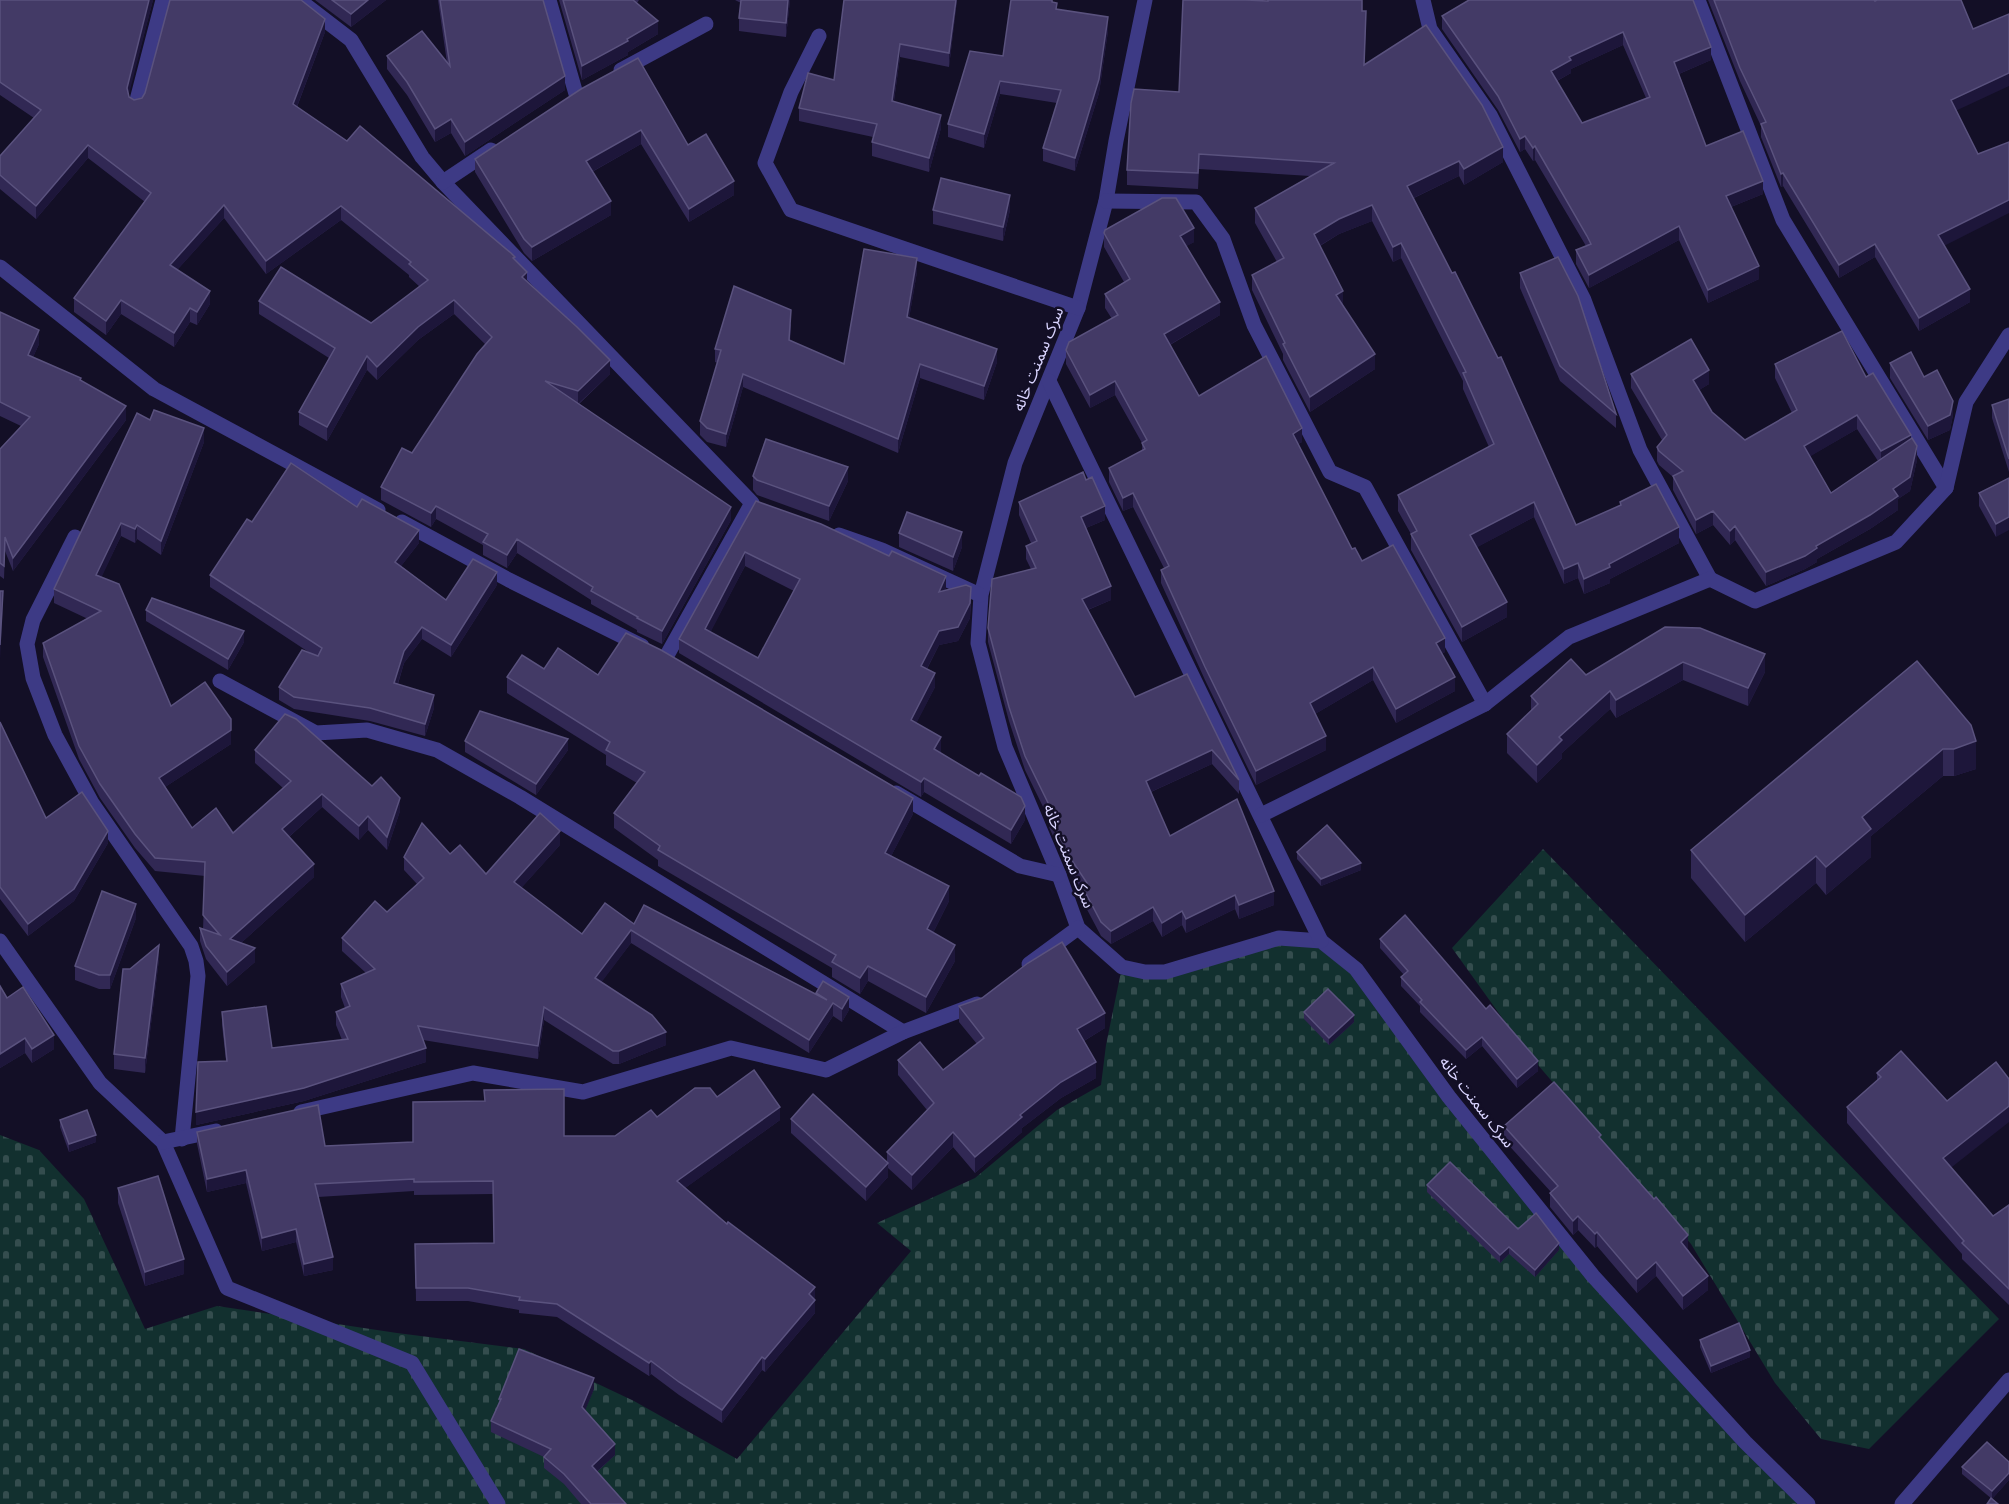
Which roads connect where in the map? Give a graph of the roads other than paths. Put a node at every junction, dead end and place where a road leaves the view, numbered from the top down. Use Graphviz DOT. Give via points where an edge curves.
graph roads {
  1 [pos="163,0"];
  2 [pos="299,0"];
  3 [pos="549,0"];
  4 [pos="1145,0"];
  5 [pos="1423,0"];
  6 [pos="1698,0"];
  7 [pos="706,24"];
  8 [pos="819,36"];
  9 [pos="606,78"];
  10 [pos="576,94"];
  11 [pos="136,104"];
  12 [pos="500,144"];
  13 [pos="443,182"];
  14 [pos="1106,201"];
  15 [pos="0,267"];
  16 [pos="1078,308"];
  17 [pos="2009,335"];
  18 [pos="1049,381"];
  19 [pos="1946,488"];
  20 [pos="828,531"];
  21 [pos="75,537"];
  22 [pos="1710,579"];
  23 [pos="981,595"];
  24 [pos="220,681"];
  25 [pos="1485,704"];
  26 [pos="879,783"];
  27 [pos="1261,815"];
  28 [pos="1059,875"];
  29 [pos="1078,928"];
  30 [pos="0,941"];
  31 [pos="1321,941"];
  32 [pos="1022,970"];
  33 [pos="985,998"];
  34 [pos="903,1032"];
  35 [pos="287,1115"];
  36 [pos="229,1128"];
  37 [pos="182,1139"];
  38 [pos="163,1142"];
  39 [pos="2009,1380"];
  40 [pos="498,1504"];
  41 [pos="1808,1504"];
  42 [pos="1902,1504"];
  1 -- 11 [label="street"];
  2 -- 13 [label="street" via="351,40 422,157"];
  3 -- 10 [label="street"];
  4 -- 14 [label="street, سرک سمنت خانه"];
  5 -- 22 [label="street" via="1430,29 1490,115 1584,300 1640,450"];
  6 -- 19 [label="street" via="1783,220"];
  7 -- 9 [label="street"];
  8 -- 16 [label="street" via="791,92 765,163 791,210"];
  12 -- 13 [label="street"];
  13 -- 15 [label="street" via="757,505 671,660 509,580 154,388"];
  14 -- 16 [label="street, سرک سمنت خانه"];
  14 -- 25 [label="street" via="1196,202 1223,238 1254,325 1330,472 1365,487"];
  16 -- 18 [label="street, سرک سمنت خانه"];
  17 -- 19 [label="street" via="1966,402"];
  18 -- 23 [label="street, سرک سمنت خانه" via="1015,463"];
  18 -- 27 [label="street"];
  19 -- 22 [label="street" via="1896,542 1755,601"];
  20 -- 23 [label="street" via="882,550"];
  21 -- 37 [label="street" via="33,620 27,644 33,678 55,735 92,803 191,946 196,961 198,976"];
  22 -- 25 [label="street" via="1569,637"];
  23 -- 28 [label="street, سرک سمنت خانه" via="978,643 1005,747"];
  24 -- 34 [label="street" via="316,733 366,729 437,750"];
  25 -- 27 [label="street"];
  26 -- 28 [label="street" via="1020,866"];
  27 -- 31 [label="street"];
  28 -- 29 [label="street, سرک سمنت خانه"];
  29 -- 31 [label="street, سرک سمنت خانه" via="1122,967 1144,972 1165,972 1279,938"];
  29 -- 32 [label="street"];
  30 -- 38 [label="street" via="100,1083"];
  31 -- 41 [label="street, سرک سمنت خانه" via="1356,969 1449,1097 1593,1276 1745,1442"];
  33 -- 34 [label="street" via="976,1005"];
  34 -- 35 [label="street" via="826,1070 731,1048 583,1092 473,1073"];
  36 -- 37 [label="street"];
  37 -- 38 [label="street"];
  38 -- 40 [label="street" via="227,1288 412,1363"];
  39 -- 42 [label="street"];
}
